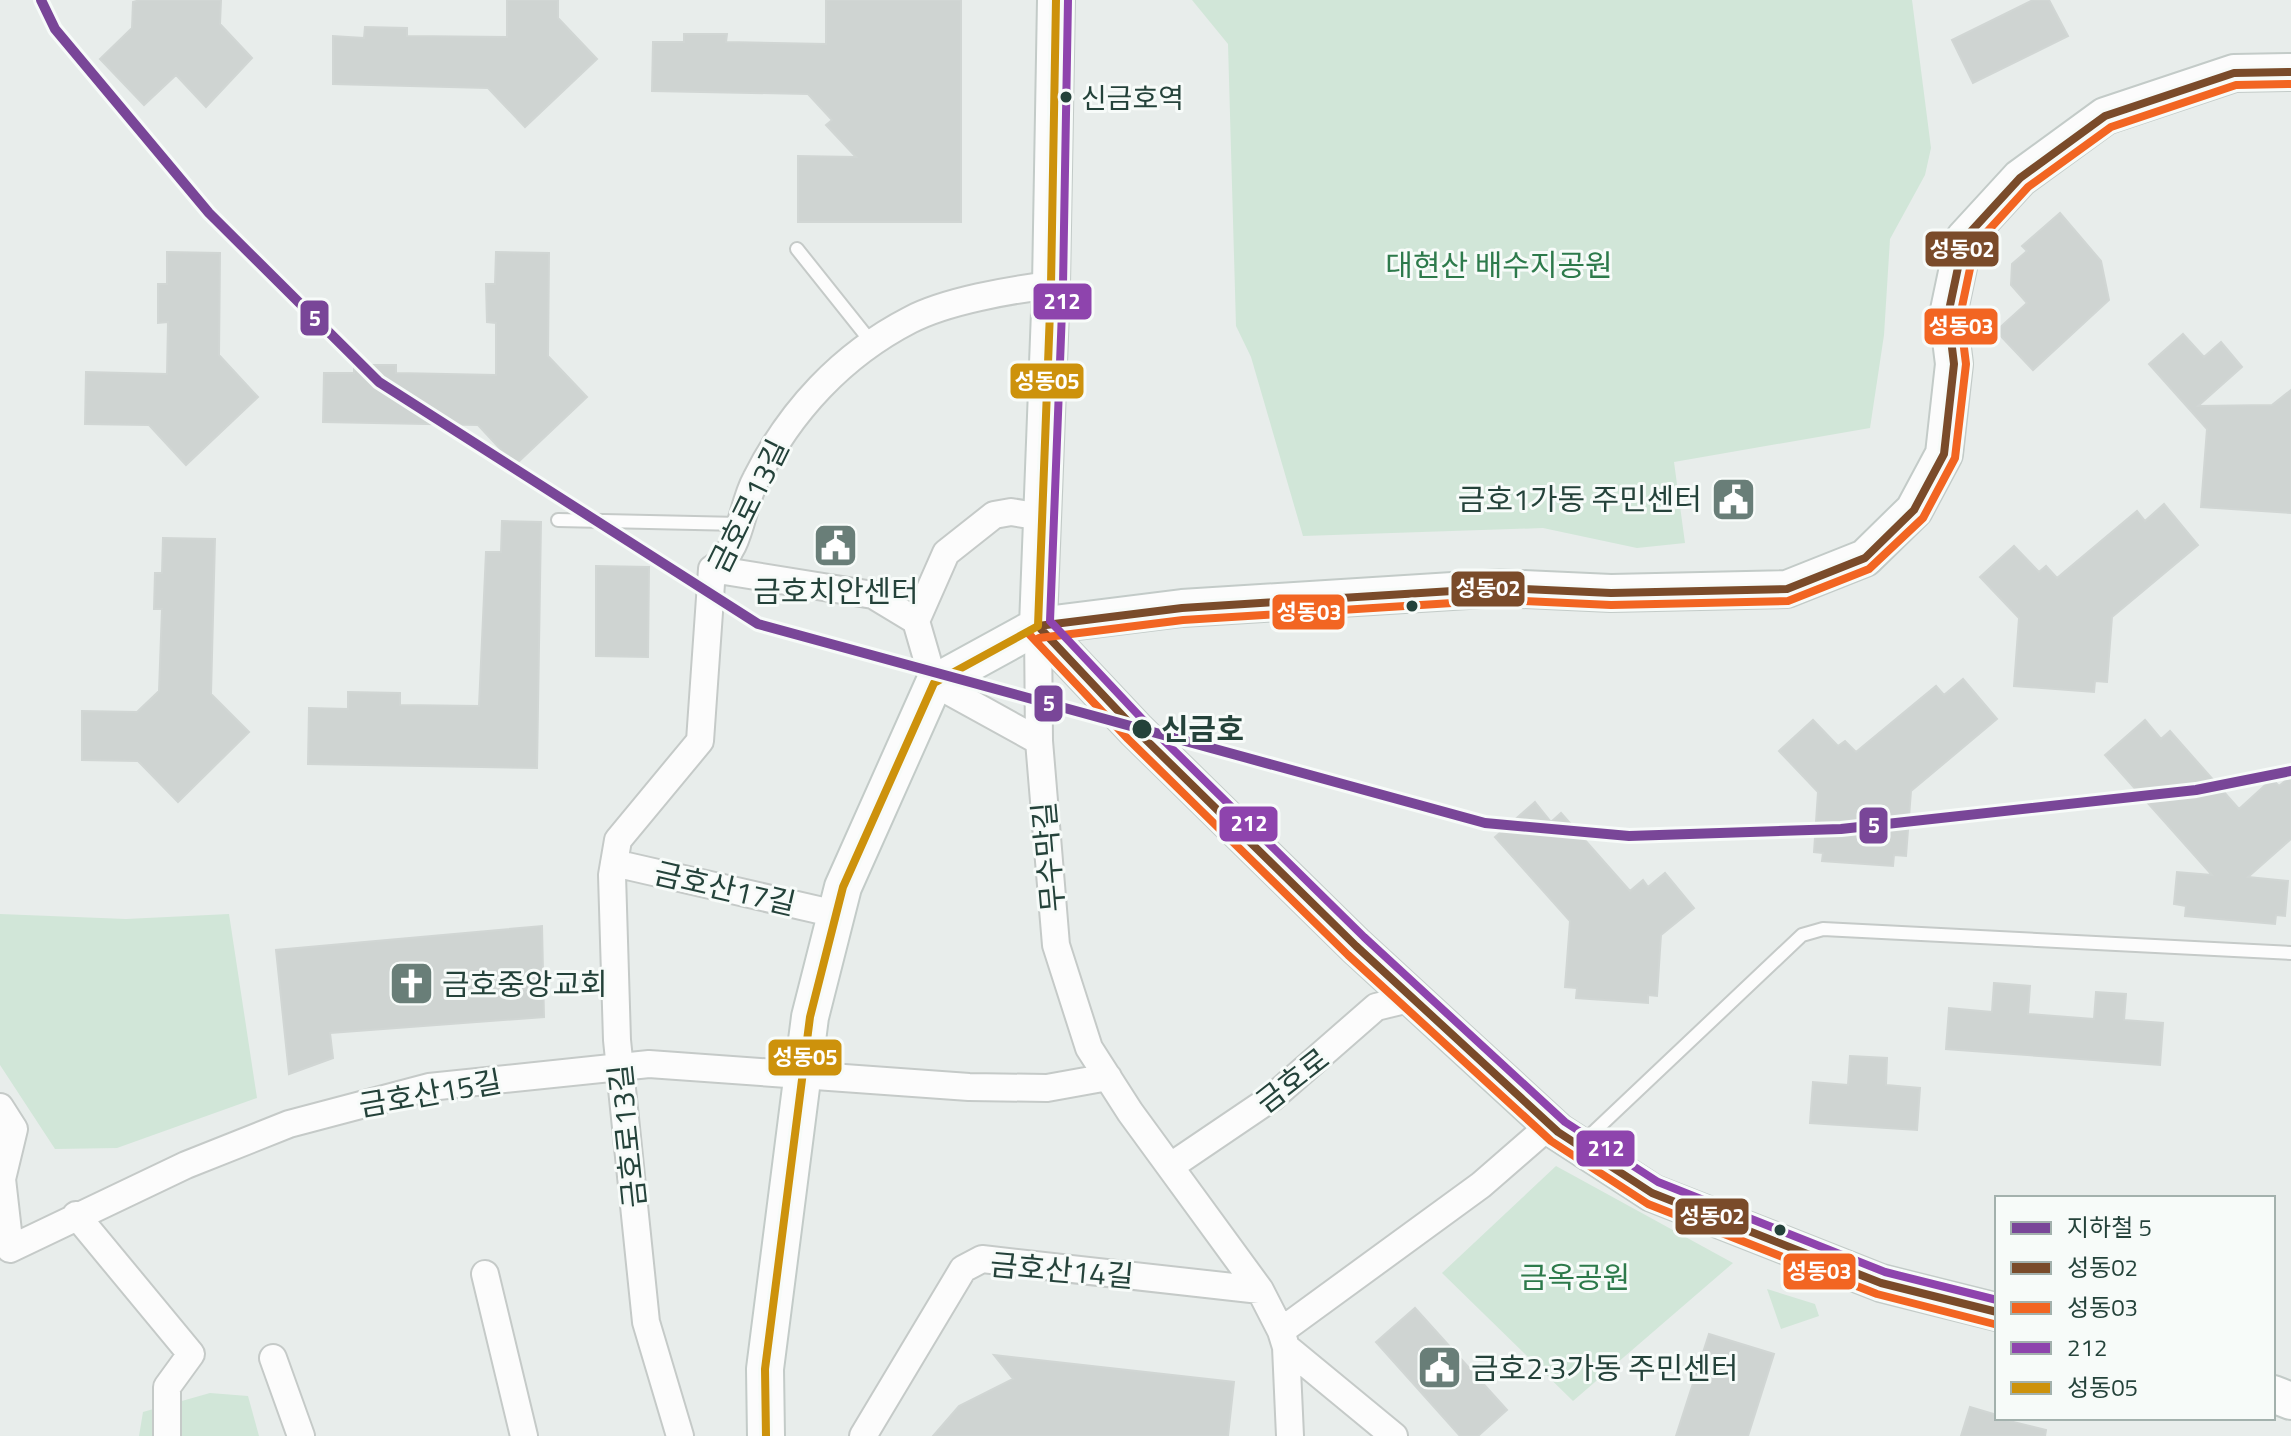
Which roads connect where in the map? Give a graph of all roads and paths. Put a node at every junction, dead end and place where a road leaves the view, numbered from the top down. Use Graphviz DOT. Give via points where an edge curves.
graph roads {
  1 [pos="1056,0"];
  2 [pos="2291,72"];
  3 [pos="797,249"];
  4 [pos="1051,285"];
  5 [pos="873,344"];
  6 [pos="1042,517"];
  7 [pos="558,520"];
  8 [pos="740,524"];
  9 [pos="712,569"];
  10 [pos="916,621"];
  11 [pos="1038,626"];
  12 [pos="934,683"];
  13 [pos="1039,741"];
  14 [pos="614,863"];
  15 [pos="836,914"];
  16 [pos="2291,953"];
  17 [pos="1413,998"];
  18 [pos="620,1066"];
  19 [pos="803,1073"];
  20 [pos="1108,1077"];
  21 [pos="0,1107"];
  22 [pos="1550,1125"];
  23 [pos="1579,1146"];
  24 [pos="1171,1166"];
  25 [pos="76,1215"];
  26 [pos="485,1274"];
  27 [pos="1260,1290"];
  28 [pos="1995,1312"];
  29 [pos="1284,1339"];
  30 [pos="273,1358"];
  31 [pos="167,1436"];
  32 [pos="301,1436"];
  33 [pos="524,1436"];
  34 [pos="680,1436"];
  35 [pos="766,1436"];
  36 [pos="863,1436"];
  37 [pos="1290,1436"];
  38 [pos="1394,1436"];
  1 -- 4 [label="main road"];
  2 -- 11 [label="main road" via="2234,73 2105,116 2020,178 1964,239 1948,315 1954,364 1944,454 1914,510 1865,558 1787,589 1611,593 1500,588 1182,608"];
  3 -- 5 [label="lane"];
  4 -- 5 [label="street, 금호로13길" via="1005,291 912,318"];
  4 -- 6 [label="main road"];
  5 -- 8 [label="street, 금호로13길" via="819,385 793,416 754,481"];
  6 -- 10 [label="street" via="994,515 946,553"];
  6 -- 11 [label="main road"];
  7 -- 8 [label="lane"];
  8 -- 9 [label="street, 금호로13길" via="727,560"];
  9 -- 10 [label="street" via="873,595"];
  9 -- 14 [label="street, 금호로13길" via="700,741 618,840"];
  10 -- 12 [label="street"];
  11 -- 12 [label="main road"];
  11 -- 13 [label="street, 무수막길"];
  11 -- 17 [label="main road" via="1136,730"];
  12 -- 13 [label="street"];
  12 -- 15 [label="main road" via="843,887"];
  13 -- 20 [label="street, 무수막길" via="1056,945 1089,1048"];
  14 -- 15 [label="street, 금호산17길"];
  14 -- 18 [label="street, 금호로13길"];
  15 -- 19 [label="main road" via="810,1017"];
  16 -- 23 [label="lane" via="1823,929 1802,935"];
  17 -- 22 [label="main road"];
  17 -- 24 [label="street, 금호로" via="1376,1007 1273,1097"];
  18 -- 19 [label="street, 금호산15길"];
  18 -- 25 [label="street, 금호산15길" via="429,1087 289,1124"];
  18 -- 34 [label="street, 금호로13길" via="646,1322"];
  19 -- 20 [label="street" via="1047,1088"];
  19 -- 35 [label="main road" via="765,1369"];
  20 -- 24 [label="street, 무수막길"];
  21 -- 25 [label="street, 금호산15길" via="14,1129 2,1179 10,1249"];
  22 -- 23 [label="main road"];
  22 -- 29 [label="street"];
  23 -- 28 [label="main road" via="1652,1193 1881,1283"];
  24 -- 27 [label="street, 무수막길"];
  25 -- 31 [label="street" via="191,1354 167,1387"];
  26 -- 33 [label="street"];
  27 -- 29 [label="street, 무수막길"];
  27 -- 36 [label="street, 금호산14길" via="982,1259 963,1269"];
  29 -- 37 [label="street, 무수막길"];
  29 -- 38 [label="street"];
  30 -- 32 [label="street"];
}
